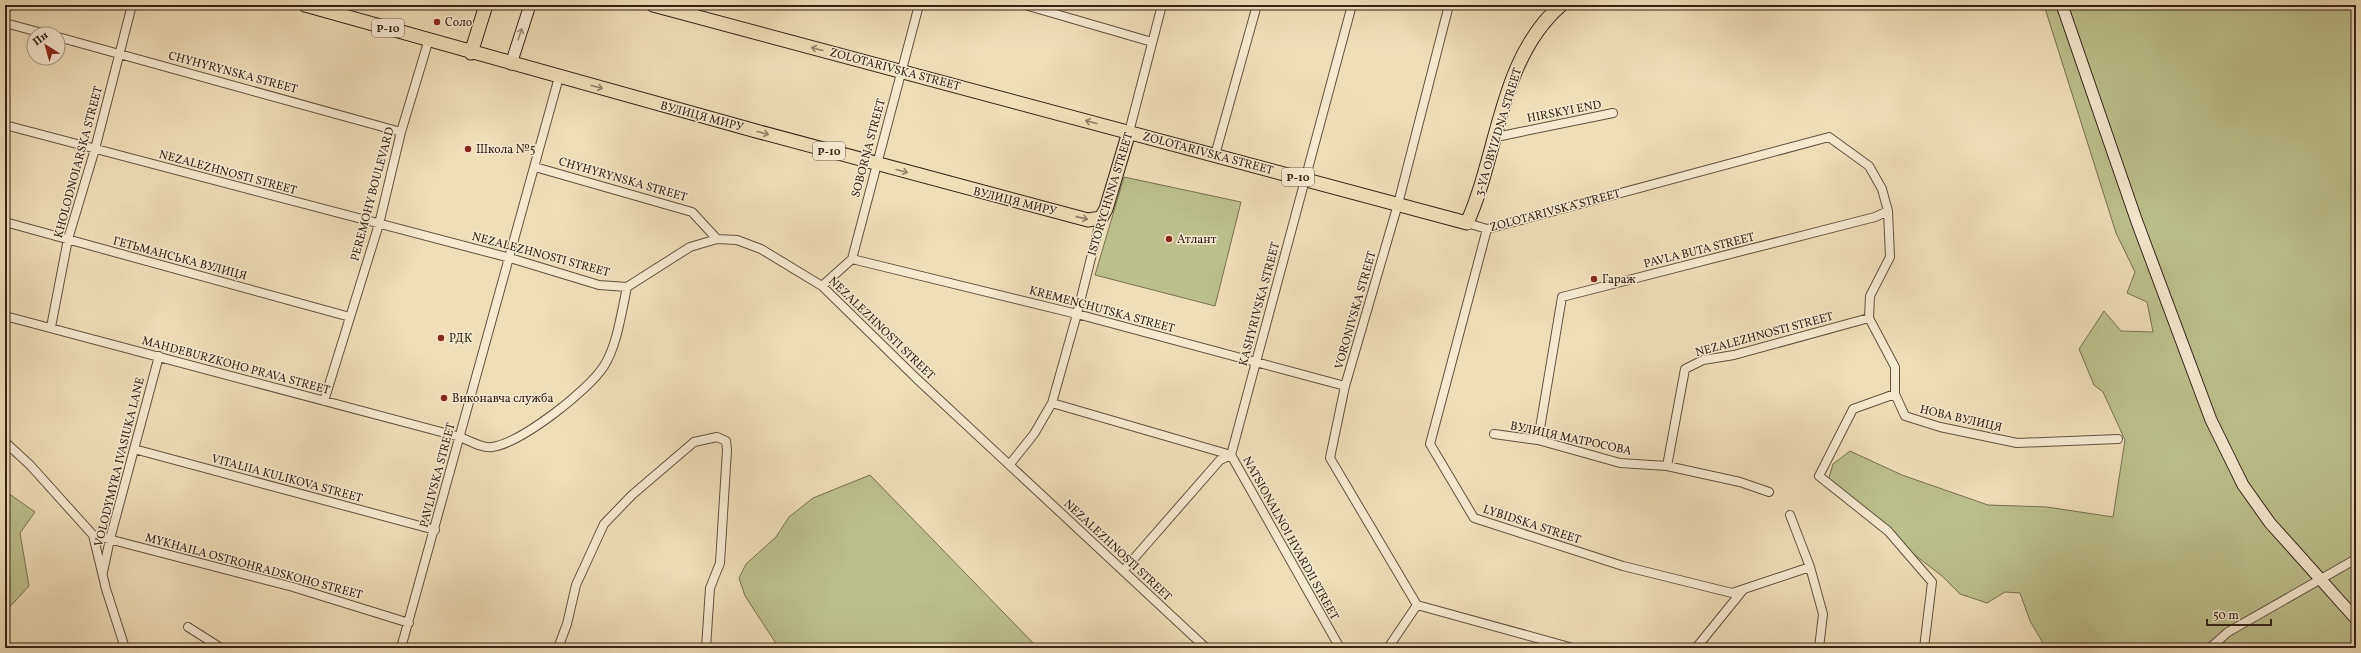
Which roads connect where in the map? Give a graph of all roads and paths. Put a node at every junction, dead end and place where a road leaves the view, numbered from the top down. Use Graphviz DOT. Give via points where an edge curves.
graph roads {
  1 [pos="132,5"];
  2 [pos="305,5"];
  3 [pos="486,5"];
  4 [pos="530,5"];
  5 [pos="653,5"];
  6 [pos="919,5"];
  7 [pos="1025,5"];
  8 [pos="1162,5"];
  9 [pos="1257,5"];
  10 [pos="1352,5"];
  11 [pos="1449,5"];
  12 [pos="1561,5"];
  13 [pos="2062,5"];
  14 [pos="5,23"];
  15 [pos="26,29"];
  16 [pos="66,39"];
  17 [pos="428,39"];
  18 [pos="1152,42"];
  19 [pos="119,53"];
  20 [pos="471,53"];
  21 [pos="511,64"];
  22 [pos="900,71"];
  23 [pos="560,77"];
  24 [pos="1613,113"];
  25 [pos="5,125"];
  26 [pos="401,132"];
  27 [pos="1129,132"];
  28 [pos="1496,137"];
  29 [pos="95,149"];
  30 [pos="1215,155"];
  31 [pos="876,164"];
  32 [pos="535,167"];
  33 [pos="1305,179"];
  34 [pos="1398,204"];
  35 [pos="1888,211"];
  36 [pos="1100,218"];
  37 [pos="5,222"];
  38 [pos="1467,223"];
  39 [pos="379,224"];
  40 [pos="1487,230"];
  41 [pos="68,239"];
  42 [pos="717,239"];
  43 [pos="510,258"];
  44 [pos="852,259"];
  45 [pos="822,286"];
  46 [pos="627,287"];
  47 [pos="1077,314"];
  48 [pos="5,316"];
  49 [pos="350,317"];
  50 [pos="1869,318"];
  51 [pos="51,328"];
  52 [pos="159,356"];
  53 [pos="1255,362"];
  54 [pos="1345,386"];
  55 [pos="1895,394"];
  56 [pos="324,400"];
  57 [pos="1052,403"];
  58 [pos="1494,434"];
  59 [pos="460,437"];
  60 [pos="2118,439"];
  61 [pos="1538,440"];
  62 [pos="5,442"];
  63 [pos="134,449"];
  64 [pos="1231,455"];
  65 [pos="1010,464"];
  66 [pos="1667,466"];
  67 [pos="1769,492"];
  68 [pos="1790,515"];
  69 [pos="435,530"];
  70 [pos="93,535"];
  71 [pos="110,539"];
  72 [pos="2356,559"];
  73 [pos="1810,567"];
  74 [pos="1122,571"];
  75 [pos="103,574"];
  76 [pos="2320,578"];
  77 [pos="1743,590"];
  78 [pos="1417,605"];
  79 [pos="2356,619"];
  80 [pos="409,623"];
  81 [pos="188,627"];
  82 [pos="125,648"];
  83 [pos="221,648"];
  84 [pos="401,648"];
  85 [pos="558,648"];
  86 [pos="706,648"];
  87 [pos="1206,648"];
  88 [pos="1340,648"];
  89 [pos="1388,648"];
  90 [pos="1574,648"];
  91 [pos="1696,648"];
  92 [pos="1819,648"];
  93 [pos="1924,648"];
  94 [pos="2210,648"];
  1 -- 19 [label="street, KHOLODNOIARSKA STREET"];
  2 -- 17 [label="main road, ВУЛИЦЯ МИРУ / Р-10"];
  3 -- 20 [label="main road"];
  21 -- 4 [label="street, one-way"];
  22 -- 5 [label="main road, ZOLOTARIVSKA STREET / Р-10, one-way"];
  6 -- 22 [label="street, SOBORNA STREET"];
  7 -- 18 [label="street"];
  8 -- 18 [label="street, ISTORYCHNNA STREET"];
  9 -- 30 [label="street"];
  10 -- 33 [label="street, KASHYRIVSKA STREET"];
  11 -- 34 [label="street, VORONIVSKA STREET"];
  12 -- 28 [label="main road, 3-YA OBYIZDNA STREET" via="1533,38 1519,63 1509,88"];
  13 -- 76 [label="street" via="2137,222 2211,420 2243,485 2270,523"];
  14 -- 15 [label="street"];
  16 -- 19 [label="street, CHYHYRYNSKA STREET"];
  17 -- 20 [label="main road, ВУЛИЦЯ МИРУ / Р-10"];
  17 -- 26 [label="street, PEREMOHY BOULEVARD"];
  18 -- 27 [label="street, ISTORYCHNNA STREET"];
  19 -- 26 [label="street, CHYHYRYNSKA STREET"];
  19 -- 29 [label="street, KHOLODNOIARSKA STREET"];
  20 -- 21 [label="main road, ВУЛИЦЯ МИРУ / Р-10"];
  21 -- 23 [label="main road, ВУЛИЦЯ МИРУ / Р-10"];
  27 -- 22 [label="main road, ZOLOTARIVSKA STREET / Р-10, one-way"];
  22 -- 31 [label="street, SOBORNA STREET"];
  23 -- 31 [label="main road, ВУЛИЦЯ МИРУ / Р-10, one-way"];
  23 -- 32 [label="street, PAVLIVSKA STREET"];
  24 -- 28 [label="street, HIRSKYI END"];
  25 -- 29 [label="street, NEZALEZHNOSTI STREET"];
  26 -- 39 [label="street, PEREMOHY BOULEVARD"];
  27 -- 30 [label="main road, ZOLOTARIVSKA STREET / Р-10"];
  27 -- 36 [label="main road, ISTORYCHNNA STREET" via="1106,209"];
  28 -- 38 [label="main road, 3-YA OBYIZDNA STREET" via="1482,189"];
  29 -- 39 [label="street, NEZALEZHNOSTI STREET"];
  29 -- 41 [label="street, KHOLODNOIARSKA STREET"];
  30 -- 33 [label="main road, ZOLOTARIVSKA STREET / Р-10"];
  31 -- 36 [label="main road, ВУЛИЦЯ МИРУ / Р-10, one-way" via="1088,220"];
  31 -- 44 [label="street, SOBORNA STREET"];
  32 -- 42 [label="street, CHYHYRYNSKA STREET" via="692,212"];
  32 -- 43 [label="street, PAVLIVSKA STREET"];
  33 -- 34 [label="main road, ZOLOTARIVSKA STREET / Р-10"];
  33 -- 53 [label="street, KASHYRIVSKA STREET"];
  34 -- 38 [label="main road, ZOLOTARIVSKA STREET / Р-10"];
  34 -- 54 [label="street, VORONIVSKA STREET"];
  35 -- 40 [label="street, ZOLOTARIVSKA STREET" via="1882,189 1869,166 1829,137"];
  35 -- 50 [label="street" via="1890,257 1870,296"];
  35 -- 61 [label="street, PAVLA BUTA STREET" via="1875,217 1562,297"];
  36 -- 47 [label="street, ISTORYCHNNA STREET"];
  37 -- 41 [label="street, ГЕТЬМАНСЬКА ВУЛИЦЯ"];
  38 -- 40 [label="street, ZOLOTARIVSKA STREET"];
  39 -- 43 [label="street, NEZALEZHNOSTI STREET"];
  39 -- 49 [label="street, PEREMOHY BOULEVARD"];
  40 -- 77 [label="street, LYBIDSKA STREET" via="1430,444 1474,518 1623,566 1732,593"];
  41 -- 49 [label="street, ГЕТЬМАНСЬКА ВУЛИЦЯ"];
  41 -- 51 [label="street, KHOLODNOIARSKA STREET"];
  42 -- 45 [label="street, NEZALEZHNOSTI STREET" via="737,240 761,249"];
  42 -- 46 [label="street, NEZALEZHNOSTI STREET" via="690,247"];
  43 -- 46 [label="street, NEZALEZHNOSTI STREET" via="599,285"];
  43 -- 59 [label="street, PAVLIVSKA STREET"];
  44 -- 45 [label="street"];
  44 -- 47 [label="street, KREMENCHUTSKA STREET"];
  45 -- 65 [label="street, NEZALEZHNOSTI STREET" via="917,379"];
  46 -- 59 [label="street, MAHDEBURZKOHO PRAVA STREET" via="614,339 604,366 583,388 536,428 514,440 490,448"];
  47 -- 53 [label="street, KREMENCHUTSKA STREET"];
  47 -- 57 [label="street, ISTORYCHNNA STREET"];
  48 -- 51 [label="street, MAHDEBURZKOHO PRAVA STREET"];
  49 -- 56 [label="street, PEREMOHY BOULEVARD"];
  50 -- 55 [label="street, НОВА ВУЛИЦЯ" via="1895,367"];
  50 -- 66 [label="street, NEZALEZHNOSTI STREET" via="1734,355 1703,360 1685,369"];
  51 -- 52 [label="street, MAHDEBURZKOHO PRAVA STREET"];
  52 -- 56 [label="street, MAHDEBURZKOHO PRAVA STREET"];
  52 -- 63 [label="street, VOLODYMYRA IVASIUKA LANE"];
  53 -- 54 [label="street, KREMENCHUTSKA STREET"];
  53 -- 64 [label="street, KASHYRIVSKA STREET"];
  54 -- 78 [label="street, VORONIVSKA STREET" via="1330,458"];
  55 -- 60 [label="street, НОВА ВУЛИЦЯ" via="1905,416 1940,427 2017,443"];
  55 -- 93 [label="street" via="1853,410 1819,476 1888,532 1932,582"];
  56 -- 59 [label="street, MAHDEBURZKOHO PRAVA STREET"];
  57 -- 64 [label="street, NATSIONALNOI HVARDII STREET"];
  57 -- 65 [label="street, ISTORYCHNNA STREET" via="1034,434"];
  58 -- 61 [label="street, ВУЛИЦЯ МАТРОСОВА"];
  59 -- 69 [label="street, PAVLIVSKA STREET"];
  61 -- 66 [label="street, ВУЛИЦЯ МАТРОСОВА" via="1620,463"];
  62 -- 70 [label="street" via="30,465"];
  63 -- 69 [label="street, VITALIIA KULIKOVA STREET"];
  63 -- 71 [label="street, VOLODYMYRA IVASIUKA LANE"];
  64 -- 74 [label="street" via="1220,460"];
  64 -- 88 [label="street, NATSIONALNOI HVARDII STREET"];
  65 -- 74 [label="street, NEZALEZHNOSTI STREET"];
  66 -- 67 [label="street" via="1740,482"];
  68 -- 73 [label="street"];
  69 -- 80 [label="street, PAVLIVSKA STREET"];
  70 -- 71 [label="street, MYKHAILA OSTROHRADSKOHO STREET"];
  70 -- 75 [label="street"];
  71 -- 75 [label="street, VOLODYMYRA IVASIUKA LANE"];
  71 -- 80 [label="street, MYKHAILA OSTROHRADSKOHO STREET" via="293,587"];
  72 -- 76 [label="street"];
  73 -- 77 [label="street, LYBIDSKA STREET"];
  73 -- 92 [label="street" via="1824,614"];
  74 -- 87 [label="street, NEZALEZHNOSTI STREET"];
  75 -- 82 [label="street"];
  76 -- 79 [label="street"];
  76 -- 94 [label="street" via="2228,632"];
  77 -- 91 [label="street"];
  78 -- 89 [label="street"];
  78 -- 90 [label="street"];
  80 -- 84 [label="street, PAVLIVSKA STREET"];
  81 -- 83 [label="street"];
  85 -- 86 [label="street" via="567,624 576,585 604,524 632,495 694,442 717,437 726,441 727,450 720,563 710,588"];
}
